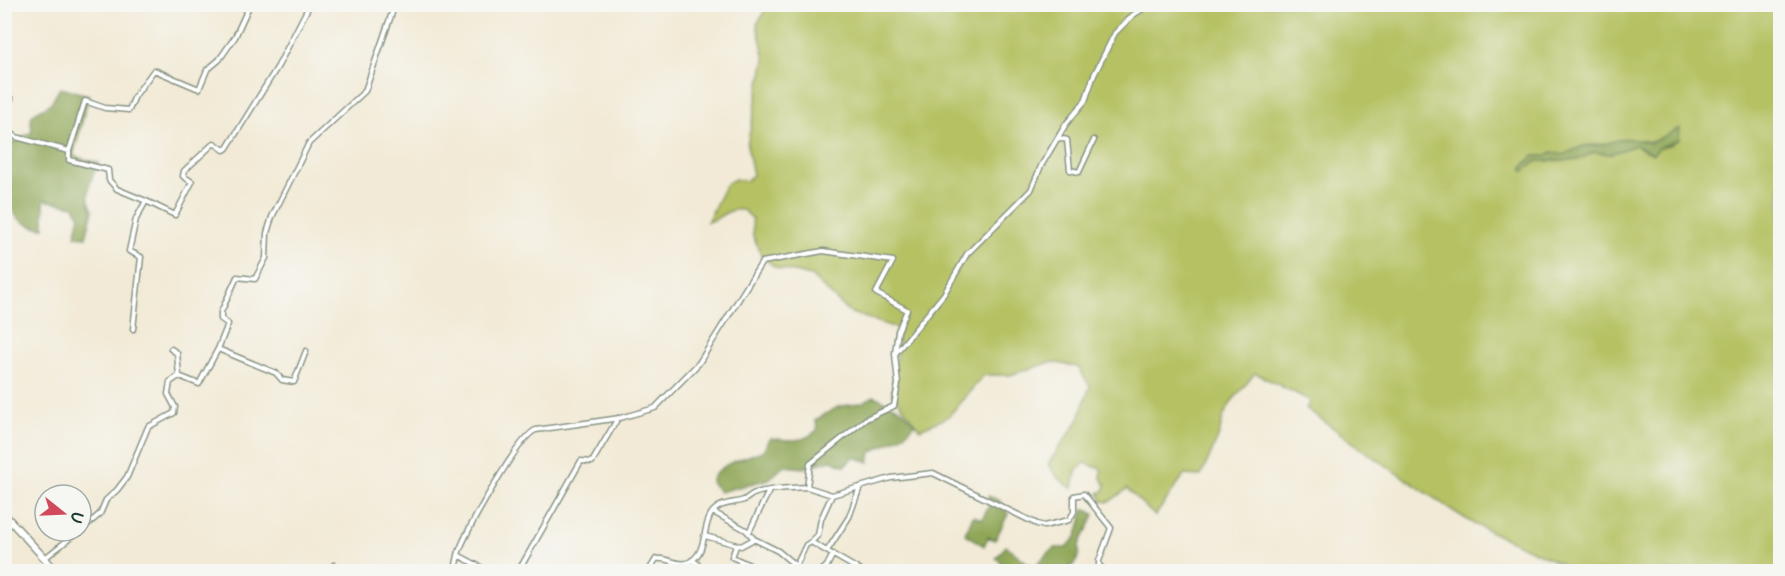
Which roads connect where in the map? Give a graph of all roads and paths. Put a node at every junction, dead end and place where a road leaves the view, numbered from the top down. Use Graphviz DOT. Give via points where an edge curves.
graph roads {
  1 [pos="250,4"];
  2 [pos="310,4"];
  3 [pos="395,4"];
  4 [pos="1150,4"];
  5 [pos="4,96"];
  6 [pos="11,99"];
  7 [pos="4,127"];
  8 [pos="1059,138"];
  9 [pos="1094,140"];
  10 [pos="69,151"];
  11 [pos="146,201"];
  12 [pos="134,329"];
  13 [pos="171,349"];
  14 [pos="218,349"];
  15 [pos="306,351"];
  16 [pos="895,354"];
  17 [pos="179,376"];
  18 [pos="618,418"];
  19 [pos="807,487"];
  20 [pos="860,487"];
  21 [pos="769,491"];
  22 [pos="832,495"];
  23 [pos="713,512"];
  24 [pos="4,514"];
  25 [pos="93,520"];
  26 [pos="749,532"];
  27 [pos="705,536"];
  28 [pos="754,539"];
  29 [pos="811,542"];
  30 [pos="64,543"];
  31 [pos="736,546"];
  32 [pos="827,551"];
  33 [pos="833,554"];
  34 [pos="458,555"];
  35 [pos="45,558"];
  36 [pos="692,560"];
  37 [pos="334,565"];
  38 [pos="796,565"];
  39 [pos="522,566"];
  40 [pos="57,572"];
  41 [pos="330,572"];
  42 [pos="454,572"];
  43 [pos="490,572"];
  44 [pos="518,572"];
  45 [pos="533,572"];
  46 [pos="648,572"];
  47 [pos="697,572"];
  48 [pos="765,572"];
  49 [pos="793,572"];
  50 [pos="820,572"];
  51 [pos="863,572"];
  52 [pos="1106,572"];
  1 -- 10 [label="street" via="235,37 207,70 200,89 153,70 129,110 85,102"];
  2 -- 11 [label="street" via="278,66 226,149 214,143 184,171 183,176 192,182 176,215"];
  3 -- 14 [label="street" via="367,88 309,143 270,224 266,258 258,275 251,280 239,276 230,289 220,317 229,328"];
  4 -- 8 [label="street" via="1115,33 1085,101 1067,121"];
  5 -- 6 [label="street"];
  7 -- 10 [label="street" via="16,137"];
  8 -- 9 [label="street" via="1067,140 1070,170 1075,172"];
  8 -- 16 [label="street" via="1031,190 967,254 944,294"];
  10 -- 11 [label="street" via="69,160 108,170 108,180 117,189"];
  11 -- 12 [label="street" via="136,219 129,251 141,257"];
  13 -- 17 [label="street" via="177,353"];
  14 -- 15 [label="street" via="293,383"];
  14 -- 17 [label="street" via="199,384"];
  16 -- 18 [label="street" via="898,331 908,310 876,293 893,261 823,251 764,261 699,363 655,408"];
  16 -- 19 [label="street" via="898,384 894,406 867,419 810,464"];
  17 -- 25 [label="street" via="173,378 168,390 174,413 148,427 127,477"];
  18 -- 34 [label="street" via="536,430 527,435 504,468"];
  18 -- 39 [label="street" via="592,462 581,461"];
  19 -- 21 [label="street"];
  19 -- 22 [label="street"];
  20 -- 22 [label="street"];
  20 -- 32 [label="street" via="849,518"];
  20 -- 52 [label="street" via="895,477 933,473 1043,526 1069,520 1074,512 1074,496 1086,494 1112,528 1099,561"];
  21 -- 23 [label="street" via="728,502"];
  21 -- 26 [label="street"];
  22 -- 29 [label="street" via="818,535"];
  23 -- 26 [label="street"];
  23 -- 27 [label="street"];
  24 -- 35 [label="main road"];
  26 -- 28 [label="street"];
  27 -- 31 [label="street"];
  27 -- 36 [label="street"];
  28 -- 31 [label="street"];
  28 -- 38 [label="street"];
  29 -- 32 [label="street"];
  29 -- 38 [label="street"];
  30 -- 35 [label="street"];
  31 -- 48 [label="street" via="732,557"];
  32 -- 33 [label="street"];
  33 -- 50 [label="street"];
  33 -- 51 [label="street"];
  34 -- 42 [label="street"];
  34 -- 43 [label="street"];
  35 -- 40 [label="main road"];
  36 -- 46 [label="street" via="684,563 656,559"];
  36 -- 47 [label="street" via="699,565"];
  37 -- 41 [label="street"];
  38 -- 49 [label="street"];
  39 -- 44 [label="street"];
  39 -- 45 [label="street"];
}
